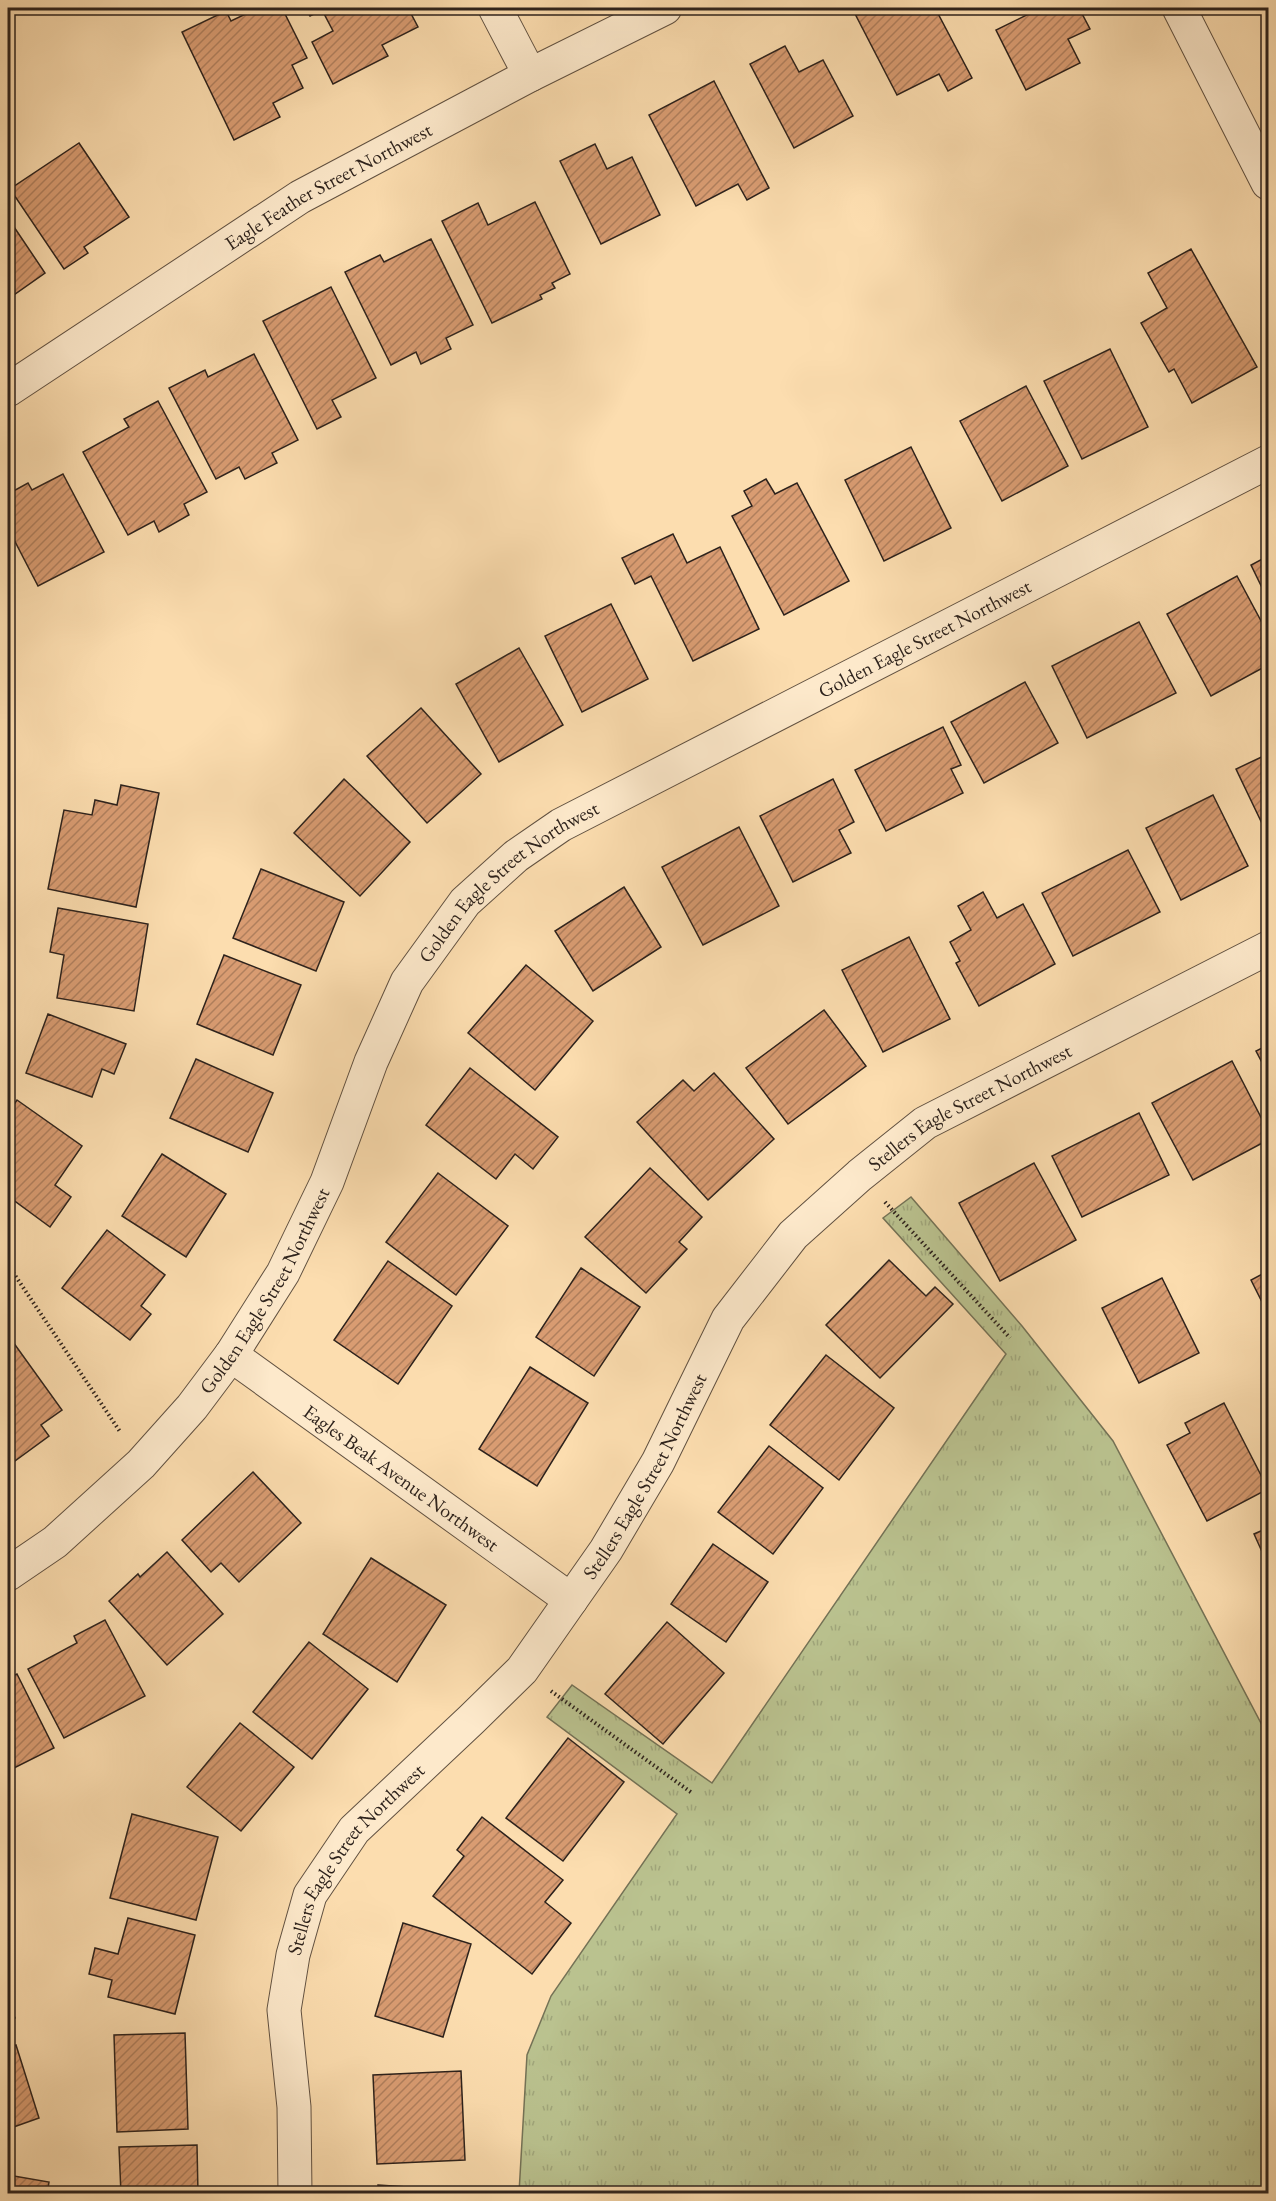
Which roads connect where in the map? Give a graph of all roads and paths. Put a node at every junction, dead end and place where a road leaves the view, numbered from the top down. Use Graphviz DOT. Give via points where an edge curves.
graph roads {
  1 [pos="495,8"];
  2 [pos="664,8"];
  3 [pos="1179,8"];
  4 [pos="530,75"];
  5 [pos="1269,183"];
  6 [pos="8,390"];
  7 [pos="1269,462"];
  8 [pos="1269,948"];
  9 [pos="860,1175"];
  10 [pos="8,1265"];
  11 [pos="1010,1338"];
  12 [pos="231,1355"];
  13 [pos="141,1464"];
  14 [pos="8,1574"];
  15 [pos="571,1600"];
  16 [pos="522,1670"];
  17 [pos="692,1793"];
  18 [pos="295,2193"];
  1 -- 4 [label="street"];
  2 -- 4 [label="street, Eagle Feather Street Northwest"];
  3 -- 5 [label="street"];
  4 -- 6 [label="street, Eagle Feather Street Northwest" via="300,197"];
  7 -- 12 [label="street, Golden Eagle Street Northwest" via="561,825 516,856 465,903 407,982 371,1062 327,1182 283,1273"];
  8 -- 9 [label="street, Stellers Eagle Street Northwest" via="925,1123"];
  9 -- 11 [label="path"];
  9 -- 15 [label="street, Stellers Eagle Street Northwest" via="793,1235 728,1319 658,1462"];
  10 -- 13 [label="path"];
  12 -- 13 [label="street, Golden Eagle Street Northwest" via="192,1407"];
  12 -- 15 [label="street, Eagles Beak Avenue Northwest"];
  13 -- 14 [label="street, Golden Eagle Street Northwest" via="55,1542"];
  15 -- 16 [label="street, Stellers Eagle Street Northwest"];
  16 -- 17 [label="path"];
  16 -- 18 [label="street, Stellers Eagle Street Northwest" via="354,1830 310,1895 293,1955 284,2010 294,2107"];
}
